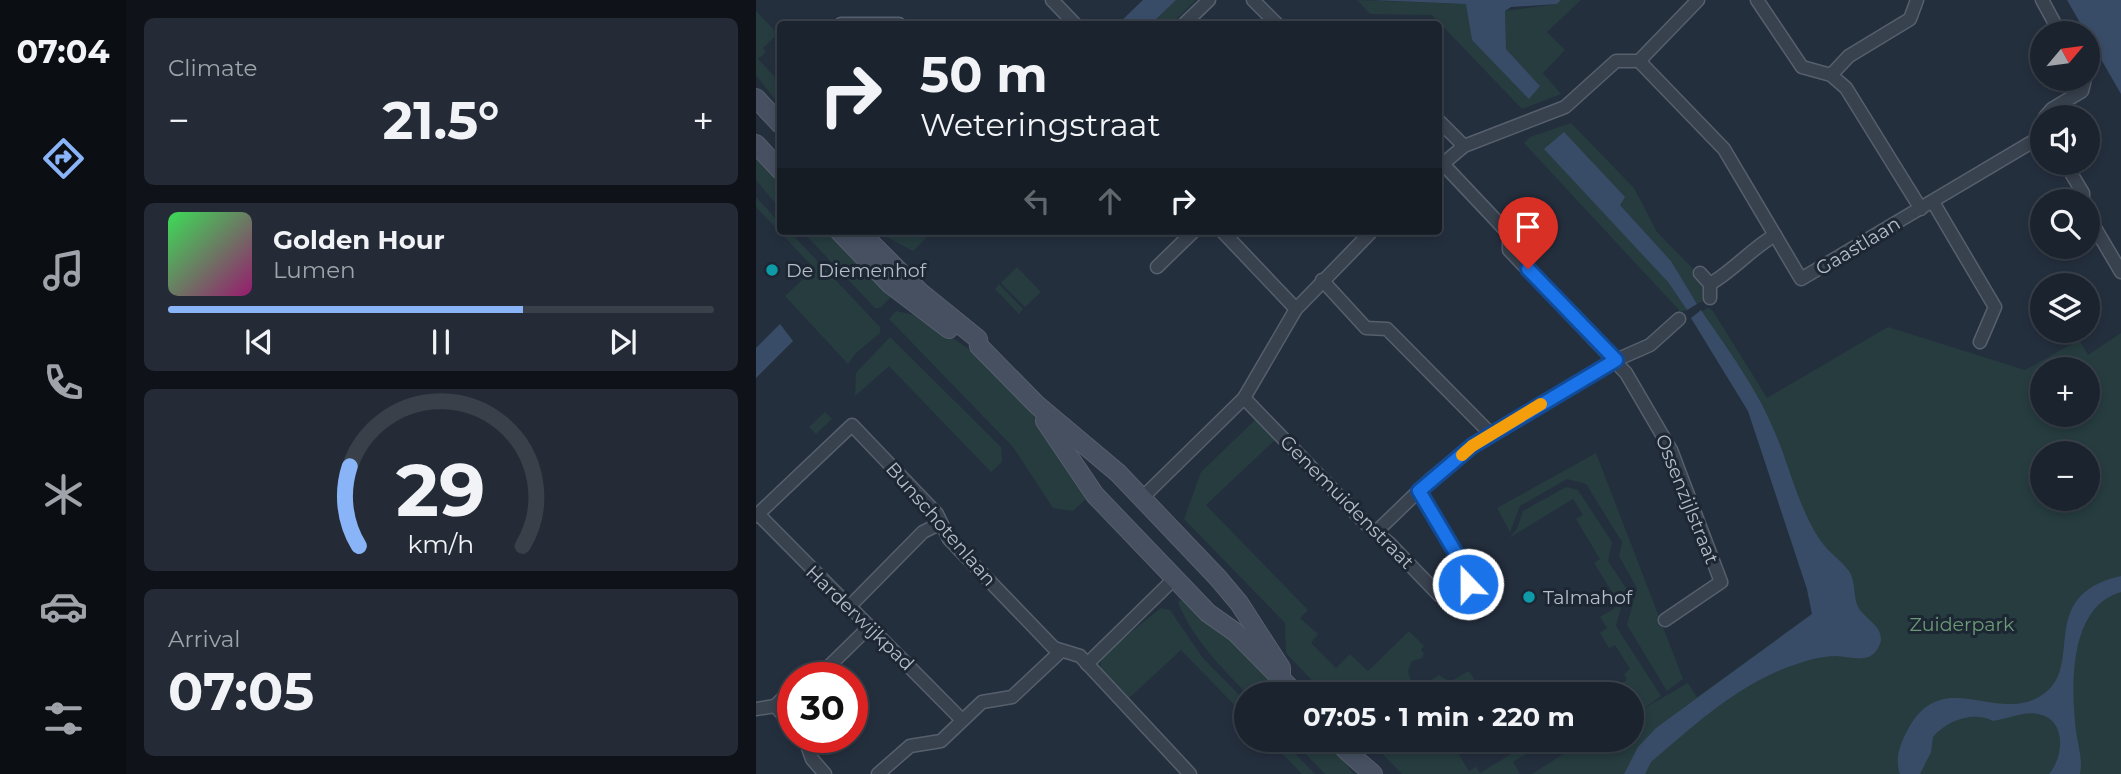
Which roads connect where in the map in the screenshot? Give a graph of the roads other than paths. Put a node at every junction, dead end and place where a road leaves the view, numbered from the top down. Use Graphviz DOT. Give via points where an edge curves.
graph roads {
  1 [pos="1052,0"];
  2 [pos="1209,0"];
  3 [pos="1253,0"];
  4 [pos="1698,0"];
  5 [pos="1757,0"];
  6 [pos="1917,0"];
  7 [pos="2042,0"];
  8 [pos="1072,21"];
  9 [pos="1187,21"];
  10 [pos="1274,21"];
  11 [pos="2053,21"];
  12 [pos="1639,61"];
  13 [pos="1830,75"];
  14 [pos="2082,91"];
  15 [pos="757,100"];
  16 [pos="2059,105"];
  17 [pos="777,121"];
  18 [pos="1442,124"];
  19 [pos="2030,143"];
  20 [pos="756,144"];
  21 [pos="1464,146"];
  22 [pos="1442,165"];
  23 [pos="777,167"];
  24 [pos="1442,167"];
  25 [pos="1933,202"];
  26 [pos="1921,209"];
  27 [pos="843,235"];
  28 [pos="863,235"];
  29 [pos="1190,235"];
  30 [pos="1226,235"];
  31 [pos="1368,235"];
  32 [pos="1775,235"];
  33 [pos="2100,236"];
  34 [pos="1157,267"];
  35 [pos="2121,272"];
  36 [pos="1700,273"];
  37 [pos="1322,280"];
  38 [pos="1710,284"];
  39 [pos="1710,298"];
  40 [pos="1296,309"];
  41 [pos="1679,320"];
  42 [pos="1980,342"];
  43 [pos="979,346"];
  44 [pos="1616,360"];
  45 [pos="1244,398"];
  46 [pos="1037,405"];
  47 [pos="1491,434"];
  48 [pos="1419,491"];
  49 [pos="1142,498"];
  50 [pos="757,516"];
  51 [pos="1119,520"];
  52 [pos="941,523"];
  53 [pos="1376,532"];
  54 [pos="1197,556"];
  55 [pos="1175,578"];
  56 [pos="849,607"];
  57 [pos="1665,620"];
  58 [pos="869,627"];
  59 [pos="1060,652"];
  60 [pos="833,662"];
  61 [pos="1087,664"];
  62 [pos="1281,676"];
  63 [pos="1286,682"];
  64 [pos="775,706"];
  65 [pos="756,709"];
  66 [pos="962,720"];
  67 [pos="809,753"];
  68 [pos="1355,766"];
  69 [pos="825,774"];
  70 [pos="878,774"];
  71 [pos="1191,774"];
  72 [pos="1373,774"];
  1 -- 8 [label="street"];
  2 -- 9 [label="street"];
  3 -- 10 [label="street"];
  4 -- 12 [label="street"];
  5 -- 13 [label="street" via="1802,67"];
  6 -- 13 [label="street" via="1910,19 1849,56"];
  7 -- 11 [label="street"];
  12 -- 21 [label="street" via="1616,61 1565,107"];
  12 -- 32 [label="street, Gaastlaan" via="1724,149"];
  13 -- 26 [label="street" via="1846,88"];
  14 -- 16 [label="street"];
  15 -- 17 [label="main road"];
  18 -- 21 [label="street"];
  19 -- 25 [label="street, Gaastlaan"];
  20 -- 23 [label="main road"];
  21 -- 22 [label="street"];
  24 -- 44 [label="street" via="1509,234 1510,250"];
  25 -- 26 [label="street, Gaastlaan"];
  25 -- 42 [label="street" via="1995,307"];
  26 -- 32 [label="street, Gaastlaan" via="1801,279"];
  27 -- 43 [label="main road" via="911,302 971,345"];
  28 -- 43 [label="main road" via="923,295 978,339"];
  29 -- 34 [label="street"];
  30 -- 40 [label="street"];
  31 -- 37 [label="street"];
  32 -- 38 [label="street"];
  33 -- 35 [label="street"];
  36 -- 38 [label="street"];
  37 -- 40 [label="street" via="1316,292"];
  37 -- 47 [label="street" via="1366,328 1387,329"];
  38 -- 39 [label="street"];
  40 -- 45 [label="street"];
  41 -- 44 [label="street" via="1650,345"];
  43 -- 46 [label="main road"];
  44 -- 47 [label="street"];
  44 -- 57 [label="street, Ossenzijlstraat" via="1671,450 1721,582"];
  45 -- 49 [label="street"];
  45 -- 53 [label="street, Genemuidenstraat"];
  46 -- 49 [label="main road"];
  46 -- 51 [label="main road" via="1088,488"];
  47 -- 48 [label="street"];
  48 -- 53 [label="street"];
  48 -- 53 [label="street, Genemuidenstraat" via="1470,577 1468,584 1446,597 1439,595"];
  49 -- 51 [label="main road"];
  49 -- 54 [label="main road"];
  50 -- 52 [label="street, Bunschotenlaan" via="852,421"];
  50 -- 56 [label="street, Harderwijkpad"];
  51 -- 55 [label="main road"];
  52 -- 56 [label="street" via="923,532"];
  52 -- 59 [label="street, Bunschotenlaan" via="949,539"];
  54 -- 55 [label="main road"];
  54 -- 62 [label="main road" via="1239,603"];
  55 -- 61 [label="street"];
  55 -- 62 [label="main road"];
  56 -- 58 [label="street, Harderwijkpad"];
  58 -- 60 [label="street"];
  58 -- 66 [label="street, Harderwijkpad"];
  59 -- 61 [label="street, Bunschotenlaan" via="1080,656"];
  59 -- 66 [label="street" via="1012,698 985,701"];
  61 -- 71 [label="street"];
  62 -- 63 [label="main road"];
  64 -- 65 [label="street"];
  66 -- 70 [label="street" via="940,741 906,748"];
  67 -- 69 [label="street"];
  68 -- 72 [label="main road" via="1359,759"];
}
